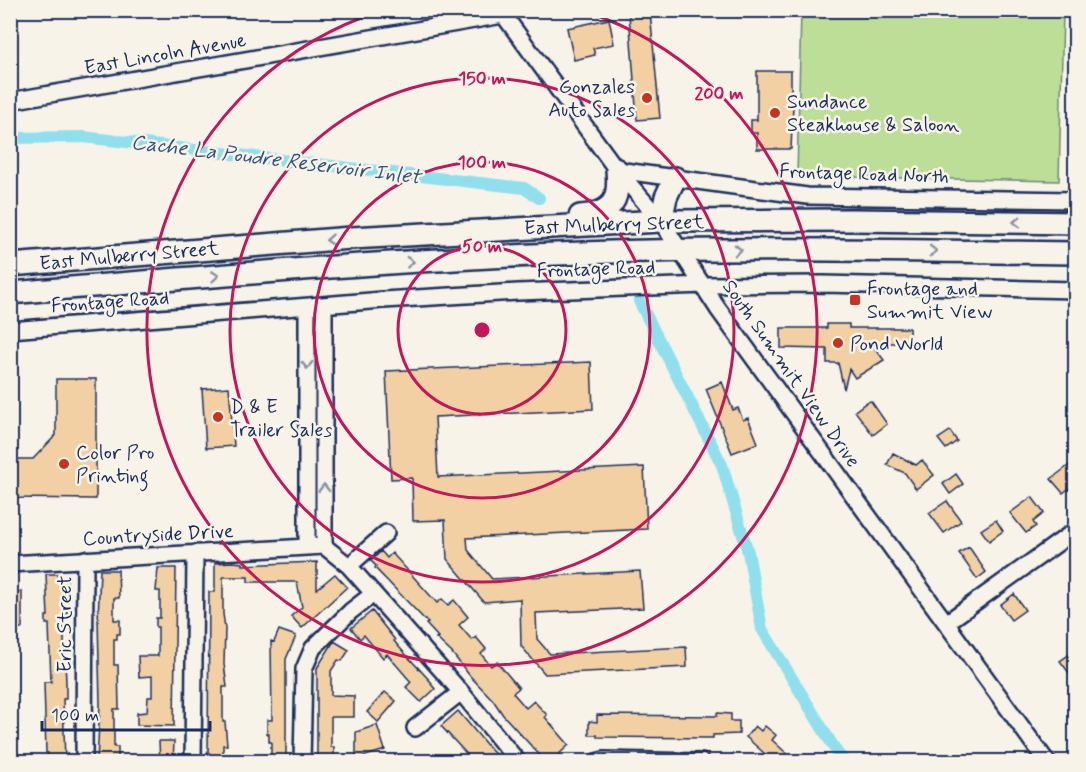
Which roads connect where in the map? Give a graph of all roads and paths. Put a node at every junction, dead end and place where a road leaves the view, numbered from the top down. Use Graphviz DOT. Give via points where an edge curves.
graph roads {
  1 [pos="502,13"];
  2 [pos="10,101"];
  3 [pos="617,170"];
  4 [pos="675,178"];
  5 [pos="1076,200"];
  6 [pos="661,221"];
  7 [pos="1076,223"];
  8 [pos="509,228"];
  9 [pos="225,248"];
  10 [pos="680,251"];
  11 [pos="1076,254"];
  12 [pos="10,256"];
  13 [pos="10,265"];
  14 [pos="183,279"];
  15 [pos="704,285"];
  16 [pos="1076,290"];
  17 [pos="10,293"];
  18 [pos="10,301"];
  19 [pos="324,306"];
  20 [pos="307,307"];
  21 [pos="10,330"];
  22 [pos="1076,530"];
  23 [pos="386,533"];
  24 [pos="307,546"];
  25 [pos="324,546"];
  26 [pos="195,553"];
  27 [pos="85,559"];
  28 [pos="10,564"];
  29 [pos="349,566"];
  30 [pos="373,594"];
  31 [pos="946,622"];
  32 [pos="460,692"];
  33 [pos="415,728"];
  34 [pos="664,761"];
  35 [pos="84,762"];
  36 [pos="194,762"];
  37 [pos="302,762"];
  38 [pos="518,762"];
  39 [pos="596,762"];
  40 [pos="701,762"];
  41 [pos="1047,762"];
  1 -- 2 [label="street, East Lincoln Avenue"];
  1 -- 3 [label="street, South Summit View Drive"];
  3 -- 4 [label="street, Frontage Road North"];
  3 -- 6 [label="street, South Summit View Drive"];
  3 -- 8 [label="highway" via="618,193 604,210"];
  4 -- 5 [label="street, Frontage Road North" via="807,196"];
  4 -- 6 [label="highway"];
  7 -- 6 [label="highway, East Mulberry Street, one-way"];
  6 -- 8 [label="highway, East Mulberry Street"];
  6 -- 10 [label="street, South Summit View Drive"];
  8 -- 9 [label="highway, East Mulberry Street, one-way"];
  9 -- 12 [label="highway" via="185,242"];
  9 -- 13 [label="highway, East Mulberry Street"];
  10 -- 11 [label="highway, East Mulberry Street, one-way"];
  14 -- 10 [label="highway, East Mulberry Street, one-way" via="351,265"];
  10 -- 15 [label="street, South Summit View Drive"];
  14 -- 17 [label="highway, East Mulberry Street"];
  14 -- 18 [label="highway" via="104,293"];
  15 -- 16 [label="street, Frontage Road"];
  15 -- 19 [label="street, Frontage Road"];
  15 -- 31 [label="street, South Summit View Drive"];
  19 -- 20 [label="street, Frontage Road"];
  25 -- 19 [label="street, one-way"];
  20 -- 21 [label="street, Frontage Road"];
  20 -- 24 [label="street, one-way"];
  22 -- 31 [label="street"];
  23 -- 29 [label="street"];
  24 -- 25 [label="street, Countryside Drive"];
  24 -- 26 [label="street, Countryside Drive"];
  25 -- 29 [label="street"];
  26 -- 27 [label="street, Countryside Drive"];
  26 -- 36 [label="street"];
  27 -- 28 [label="street, Countryside Drive"];
  27 -- 35 [label="street, Eric Street"];
  29 -- 30 [label="street"];
  30 -- 32 [label="street"];
  30 -- 37 [label="street" via="313,648 304,669"];
  31 -- 41 [label="street, South Summit View Drive"];
  32 -- 33 [label="street"];
  32 -- 38 [label="street"];
  34 -- 39 [label="street"];
  34 -- 40 [label="street"];
}
